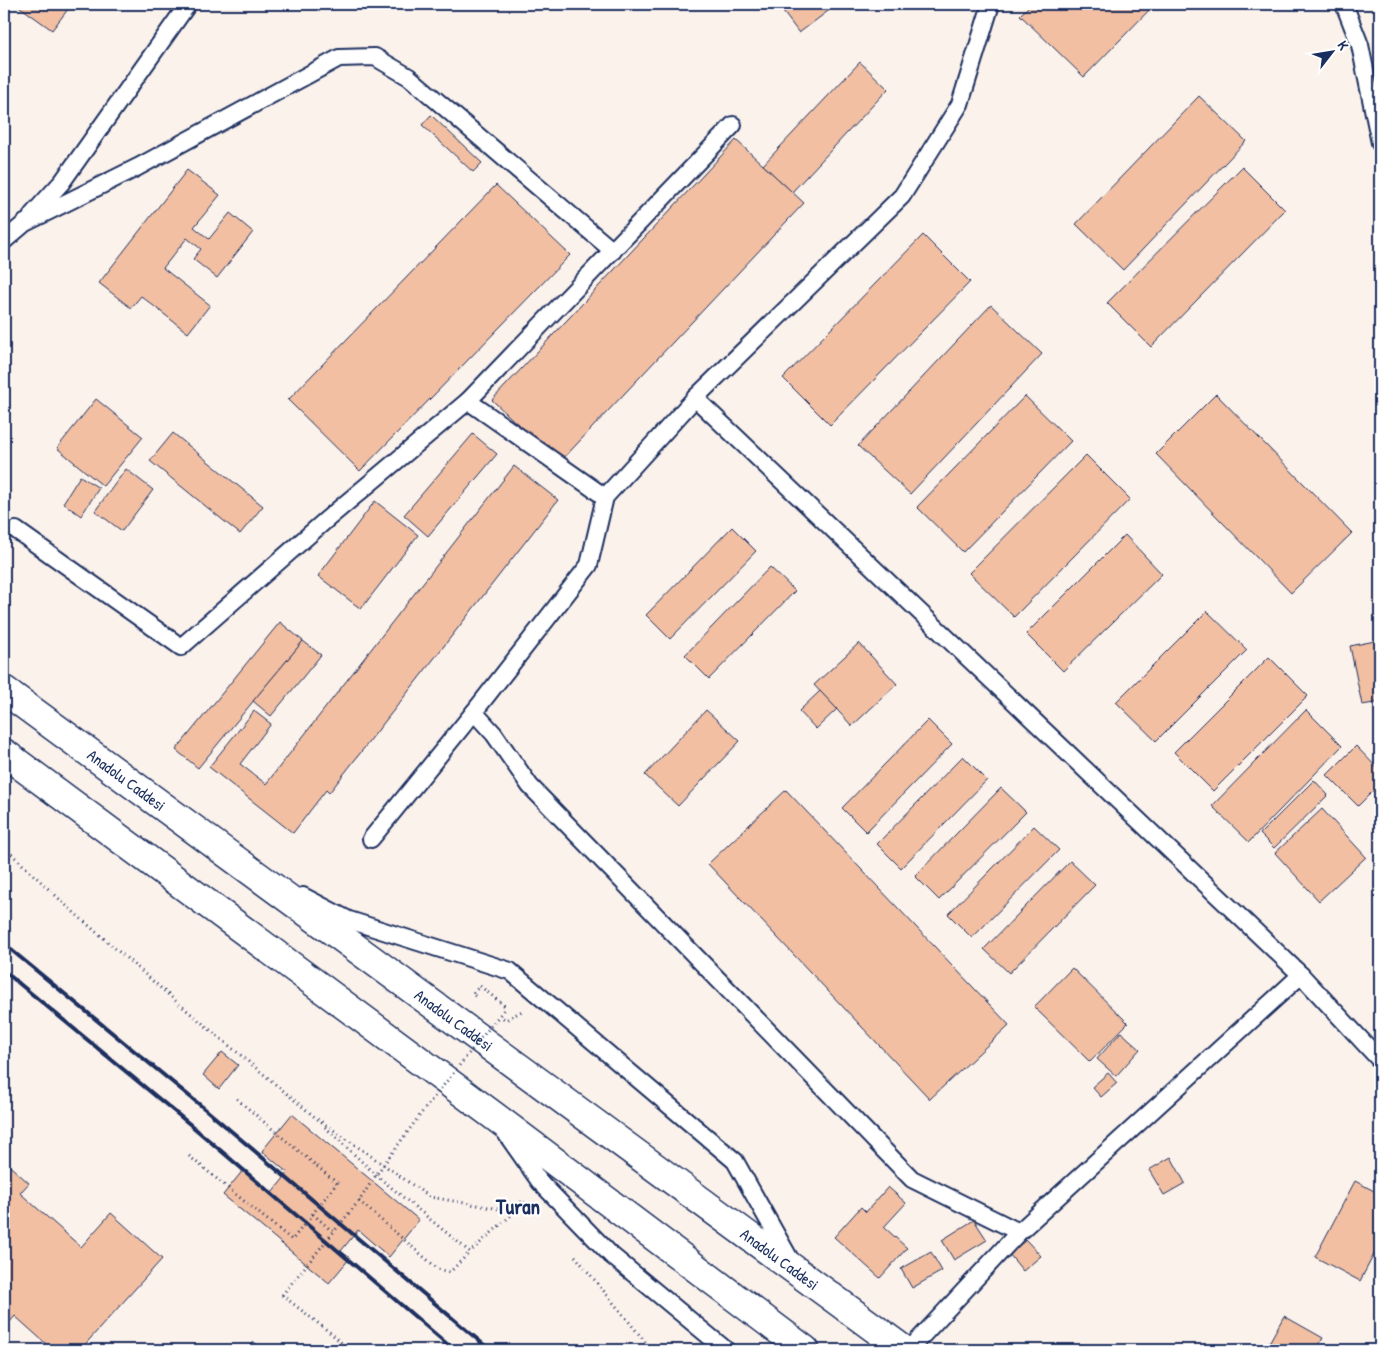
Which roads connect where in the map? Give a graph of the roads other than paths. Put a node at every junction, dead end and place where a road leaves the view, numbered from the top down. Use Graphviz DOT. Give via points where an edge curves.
graph roads {
  1 [pos="188,4"];
  2 [pos="991,4"];
  3 [pos="1344,4"];
  4 [pos="733,125"];
  5 [pos="1380,143"];
  6 [pos="25,222"];
  7 [pos="4,241"];
  8 [pos="613,251"];
  9 [pos="696,398"];
  10 [pos="468,401"];
  11 [pos="605,497"];
  12 [pos="16,530"];
  13 [pos="4,690"];
  14 [pos="474,712"];
  15 [pos="4,753"];
  16 [pos="371,839"];
  17 [pos="233,859"];
  18 [pos="1301,975"];
  19 [pos="1379,1059"];
  20 [pos="494,1116"];
  21 [pos="1019,1232"];
  22 [pos="798,1274"];
  23 [pos="726,1350"];
  24 [pos="805,1350"];
  25 [pos="904,1350"];
  26 [pos="909,1350"];
  1 -- 6 [label="lane" via="62,182"];
  2 -- 9 [label="lane" via="960,104 902,196"];
  3 -- 5 [label="lane" via="1360,46"];
  4 -- 8 [label="lane"];
  6 -- 7 [label="lane"];
  6 -- 8 [label="lane" via="138,167 339,58 375,57 409,77"];
  8 -- 10 [label="lane"];
  9 -- 11 [label="lane"];
  9 -- 18 [label="lane"];
  10 -- 11 [label="lane"];
  10 -- 12 [label="lane" via="182,647"];
  11 -- 14 [label="lane" via="589,565"];
  13 -- 17 [label="highway, Anadolu Caddesi"];
  14 -- 16 [label="lane"];
  14 -- 21 [label="lane" via="494,734 530,786 912,1179"];
  15 -- 20 [label="highway"];
  17 -- 22 [label="highway, Anadolu Caddesi"];
  17 -- 22 [label="lane" via="350,920 510,971 735,1161"];
  18 -- 19 [label="lane"];
  18 -- 21 [label="lane"];
  20 -- 23 [label="lane" via="540,1182 611,1255"];
  20 -- 24 [label="highway"];
  21 -- 26 [label="lane"];
  22 -- 25 [label="highway, Anadolu Caddesi"];
}
